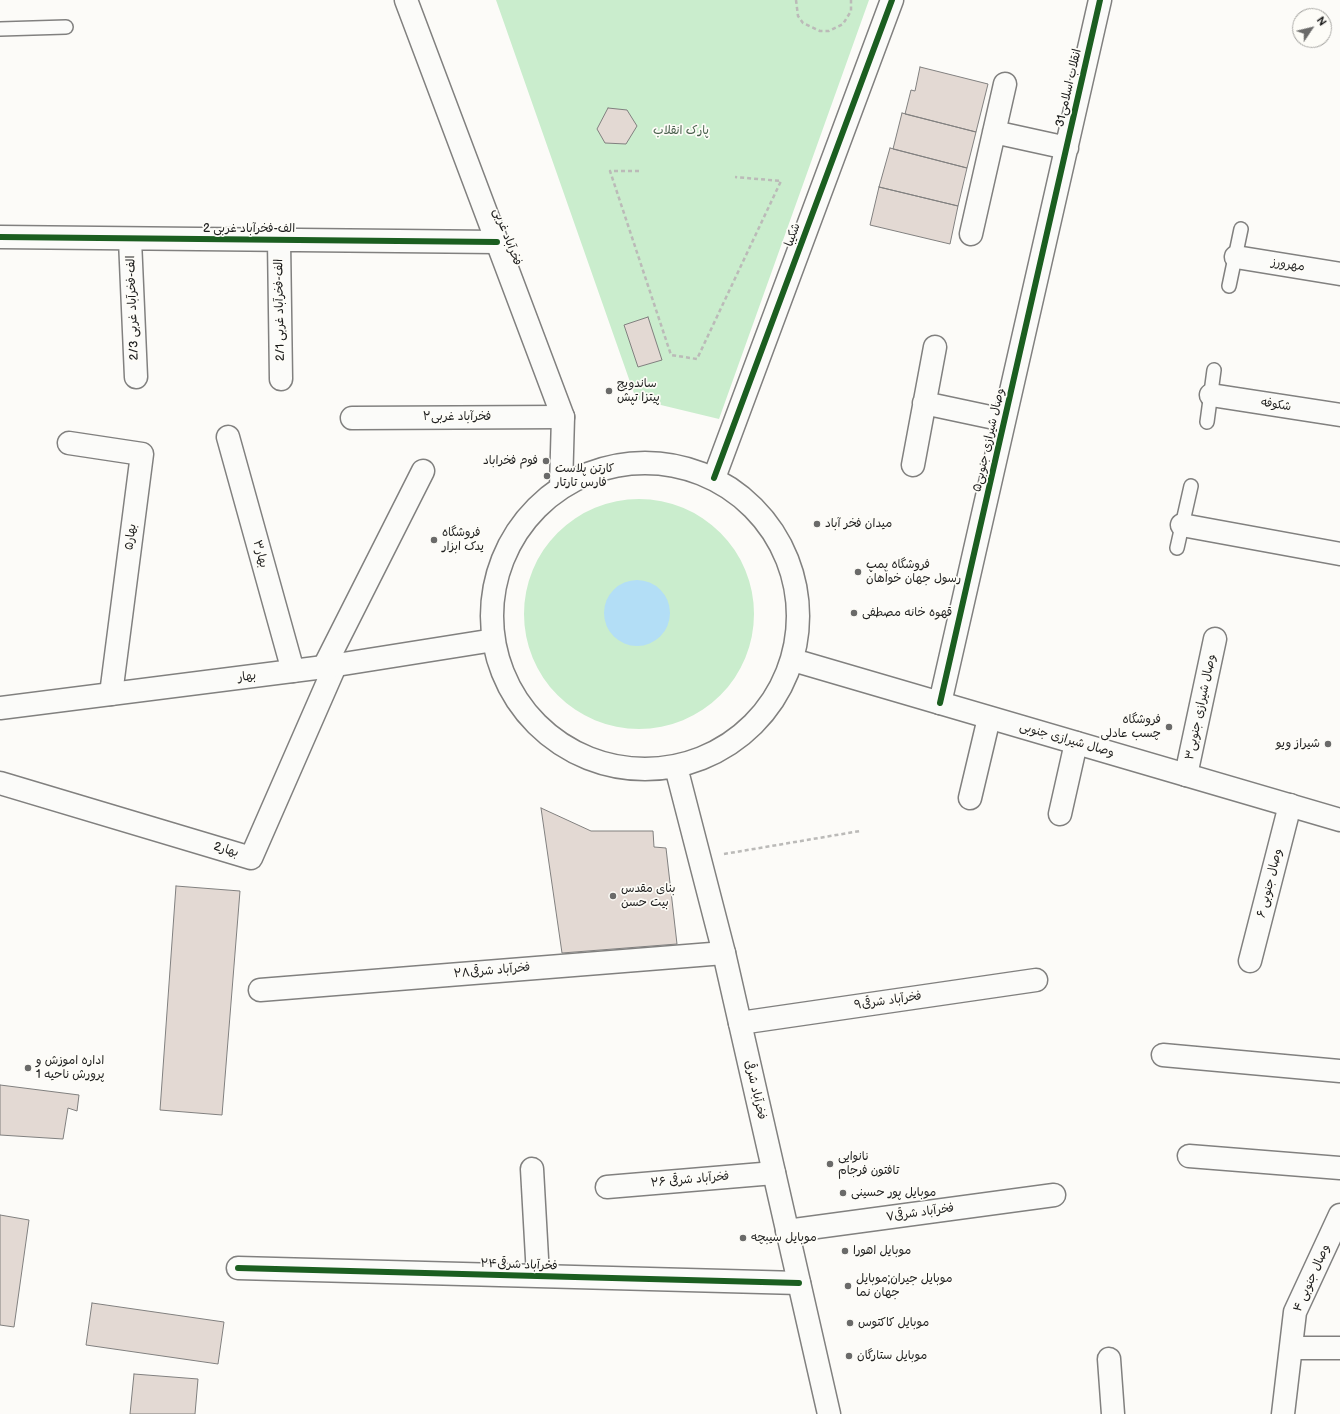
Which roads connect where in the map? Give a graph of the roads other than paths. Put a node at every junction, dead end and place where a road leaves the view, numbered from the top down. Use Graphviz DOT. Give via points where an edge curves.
graph roads {
  1 [pos="406,0"];
  2 [pos="892,0"];
  3 [pos="1100,0"];
  4 [pos="66,27"];
  5 [pos="0,29"];
  6 [pos="1005,84"];
  7 [pos="994,132"];
  8 [pos="1066,148"];
  9 [pos="1059,181"];
  10 [pos="1241,229"];
  11 [pos="971,234"];
  12 [pos="0,237"];
  13 [pos="130,240"];
  14 [pos="279,241"];
  15 [pos="497,242"];
  16 [pos="1236,257"];
  17 [pos="1340,274"];
  18 [pos="1229,286"];
  19 [pos="935,347"];
  20 [pos="1214,370"];
  21 [pos="136,377"];
  22 [pos="281,379"];
  23 [pos="1211,395"];
  24 [pos="924,403"];
  25 [pos="1340,415"];
  26 [pos="563,417"];
  27 [pos="352,418"];
  28 [pos="1004,420"];
  29 [pos="1207,422"];
  30 [pos="228,437"];
  31 [pos="69,443"];
  32 [pos="913,464"];
  33 [pos="423,471"];
  34 [pos="714,478"];
  35 [pos="561,486"];
  36 [pos="1191,486"];
  37 [pos="1182,525"];
  38 [pos="1177,548"];
  39 [pos="1340,554"];
  40 [pos="1215,639"];
  41 [pos="494,640"];
  42 [pos="793,660"];
  43 [pos="329,667"];
  44 [pos="292,671"];
  45 [pos="111,694"];
  46 [pos="940,703"];
  47 [pos="0,708"];
  48 [pos="989,718"];
  49 [pos="1076,743"];
  50 [pos="676,767"];
  51 [pos="1186,775"];
  52 [pos="0,783"];
  53 [pos="970,798"];
  54 [pos="1290,805"];
  55 [pos="1060,814"];
  56 [pos="1340,820"];
  57 [pos="724,953"];
  58 [pos="1250,961"];
  59 [pos="1036,980"];
  60 [pos="260,990"];
  61 [pos="740,1022"];
  62 [pos="1163,1056"];
  63 [pos="1340,1071"];
  64 [pos="1188,1156"];
  65 [pos="1340,1168"];
  66 [pos="532,1169"];
  67 [pos="774,1173"];
  68 [pos="607,1187"];
  69 [pos="1054,1195"];
  70 [pos="1340,1215"];
  71 [pos="787,1231"];
  72 [pos="1335,1239"];
  73 [pos="238,1268"];
  74 [pos="538,1276"];
  75 [pos="799,1283"];
  76 [pos="1291,1348"];
  77 [pos="1340,1348"];
  78 [pos="1109,1360"];
  79 [pos="829,1414"];
  80 [pos="1113,1414"];
  81 [pos="1283,1414"];
  1 -- 15 [label="street, فخرآباد غربی"];
  2 -- 34 [label="street, شکیبا"];
  3 -- 8 [label="street, 31انقلاب اسلامی"];
  4 -- 5 [label="lane"];
  6 -- 7 [label="street"];
  7 -- 8 [label="street"];
  7 -- 11 [label="street"];
  8 -- 9 [label="street, 31انقلاب اسلامی"];
  9 -- 28 [label="street, ۵وصال شیرازی جنوبی"];
  10 -- 16 [label="lane"];
  12 -- 13 [label="street, 2 الف-فخرآباد غربی"];
  13 -- 14 [label="street, 2 الف-فخرآباد غربی"];
  13 -- 21 [label="street, 2/3 الف-فخرآباد غربی"];
  14 -- 15 [label="street, 2 الف-فخرآباد غربی"];
  14 -- 22 [label="street, 2/1 الف-فخرآباد غربی"];
  15 -- 26 [label="street, فخرآباد غربی"];
  16 -- 17 [label="street, مهرورز"];
  16 -- 18 [label="lane"];
  19 -- 24 [label="street"];
  20 -- 23 [label="lane"];
  23 -- 25 [label="street, شکوفه"];
  23 -- 29 [label="lane"];
  24 -- 28 [label="street"];
  24 -- 32 [label="street"];
  26 -- 27 [label="street, ۲فخرآباد غربی"];
  26 -- 35 [label="street, فخرآباد غربی"];
  28 -- 46 [label="street, ۵وصال شیرازی جنوبی"];
  30 -- 44 [label="street, بهار۳"];
  31 -- 45 [label="street, بهار۵" via="142,454"];
  33 -- 43 [label="street"];
  34 -- 35 [label="street" via="676,465 636,462 597,470"];
  34 -- 42 [label="street" via="746,500 773,530 783,547 795,579 799,615"];
  35 -- 41 [label="street" via="531,512 508,545 495,583"];
  36 -- 37 [label="lane"];
  37 -- 38 [label="lane"];
  37 -- 39 [label="street"];
  40 -- 51 [label="street, ۳وصال شیرازی جنوبی"];
  41 -- 43 [label="street, بهار"];
  41 -- 50 [label="street" via="498,662 515,698 528,716 550,738 574,752 611,766 644,770"];
  42 -- 46 [label="street, وصال شیرازی جنوبی"];
  42 -- 50 [label="street" via="785,683 754,726 731,745"];
  43 -- 44 [label="street, بهار"];
  43 -- 52 [label="street, 2بهار" via="251,858"];
  44 -- 45 [label="street, بهار"];
  45 -- 47 [label="street, بهار"];
  46 -- 48 [label="street, وصال شیرازی جنوبی"];
  48 -- 49 [label="street, وصال شیرازی جنوبی"];
  48 -- 53 [label="street"];
  49 -- 51 [label="street, وصال شیرازی جنوبی"];
  49 -- 55 [label="street"];
  50 -- 57 [label="street, فخرآباد شرقی"];
  51 -- 54 [label="street, وصال شیرازی جنوبی"];
  54 -- 56 [label="street, وصال شیرازی جنوبی"];
  54 -- 58 [label="street, وصال جنوبی ۶"];
  57 -- 60 [label="street, فخرآباد شرقی۲۸"];
  57 -- 61 [label="street, فخرآباد شرقی"];
  59 -- 61 [label="street, فخرآباد شرقی۹"];
  61 -- 67 [label="street, فخرآباد شرقی"];
  62 -- 63 [label="street"];
  64 -- 65 [label="street"];
  66 -- 74 [label="street"];
  67 -- 68 [label="street, ۲۶ فخرآباد شرقی"];
  67 -- 71 [label="street, فخرآباد شرقی"];
  69 -- 71 [label="street, فخرآباد شرقی۷"];
  70 -- 72 [label="street, وصال جنوبی ۴"];
  71 -- 75 [label="street, فخرآباد شرقی"];
  72 -- 76 [label="street, وصال جنوبی ۴" via="1295,1312"];
  73 -- 74 [label="street, فخرآباد شرقی۲۴"];
  74 -- 75 [label="street, فخرآباد شرقی۲۴"];
  75 -- 79 [label="street, فخرآباد شرقی"];
  76 -- 77 [label="street"];
  76 -- 81 [label="street, وصال جنوبی ۴"];
  78 -- 80 [label="street"];
}
